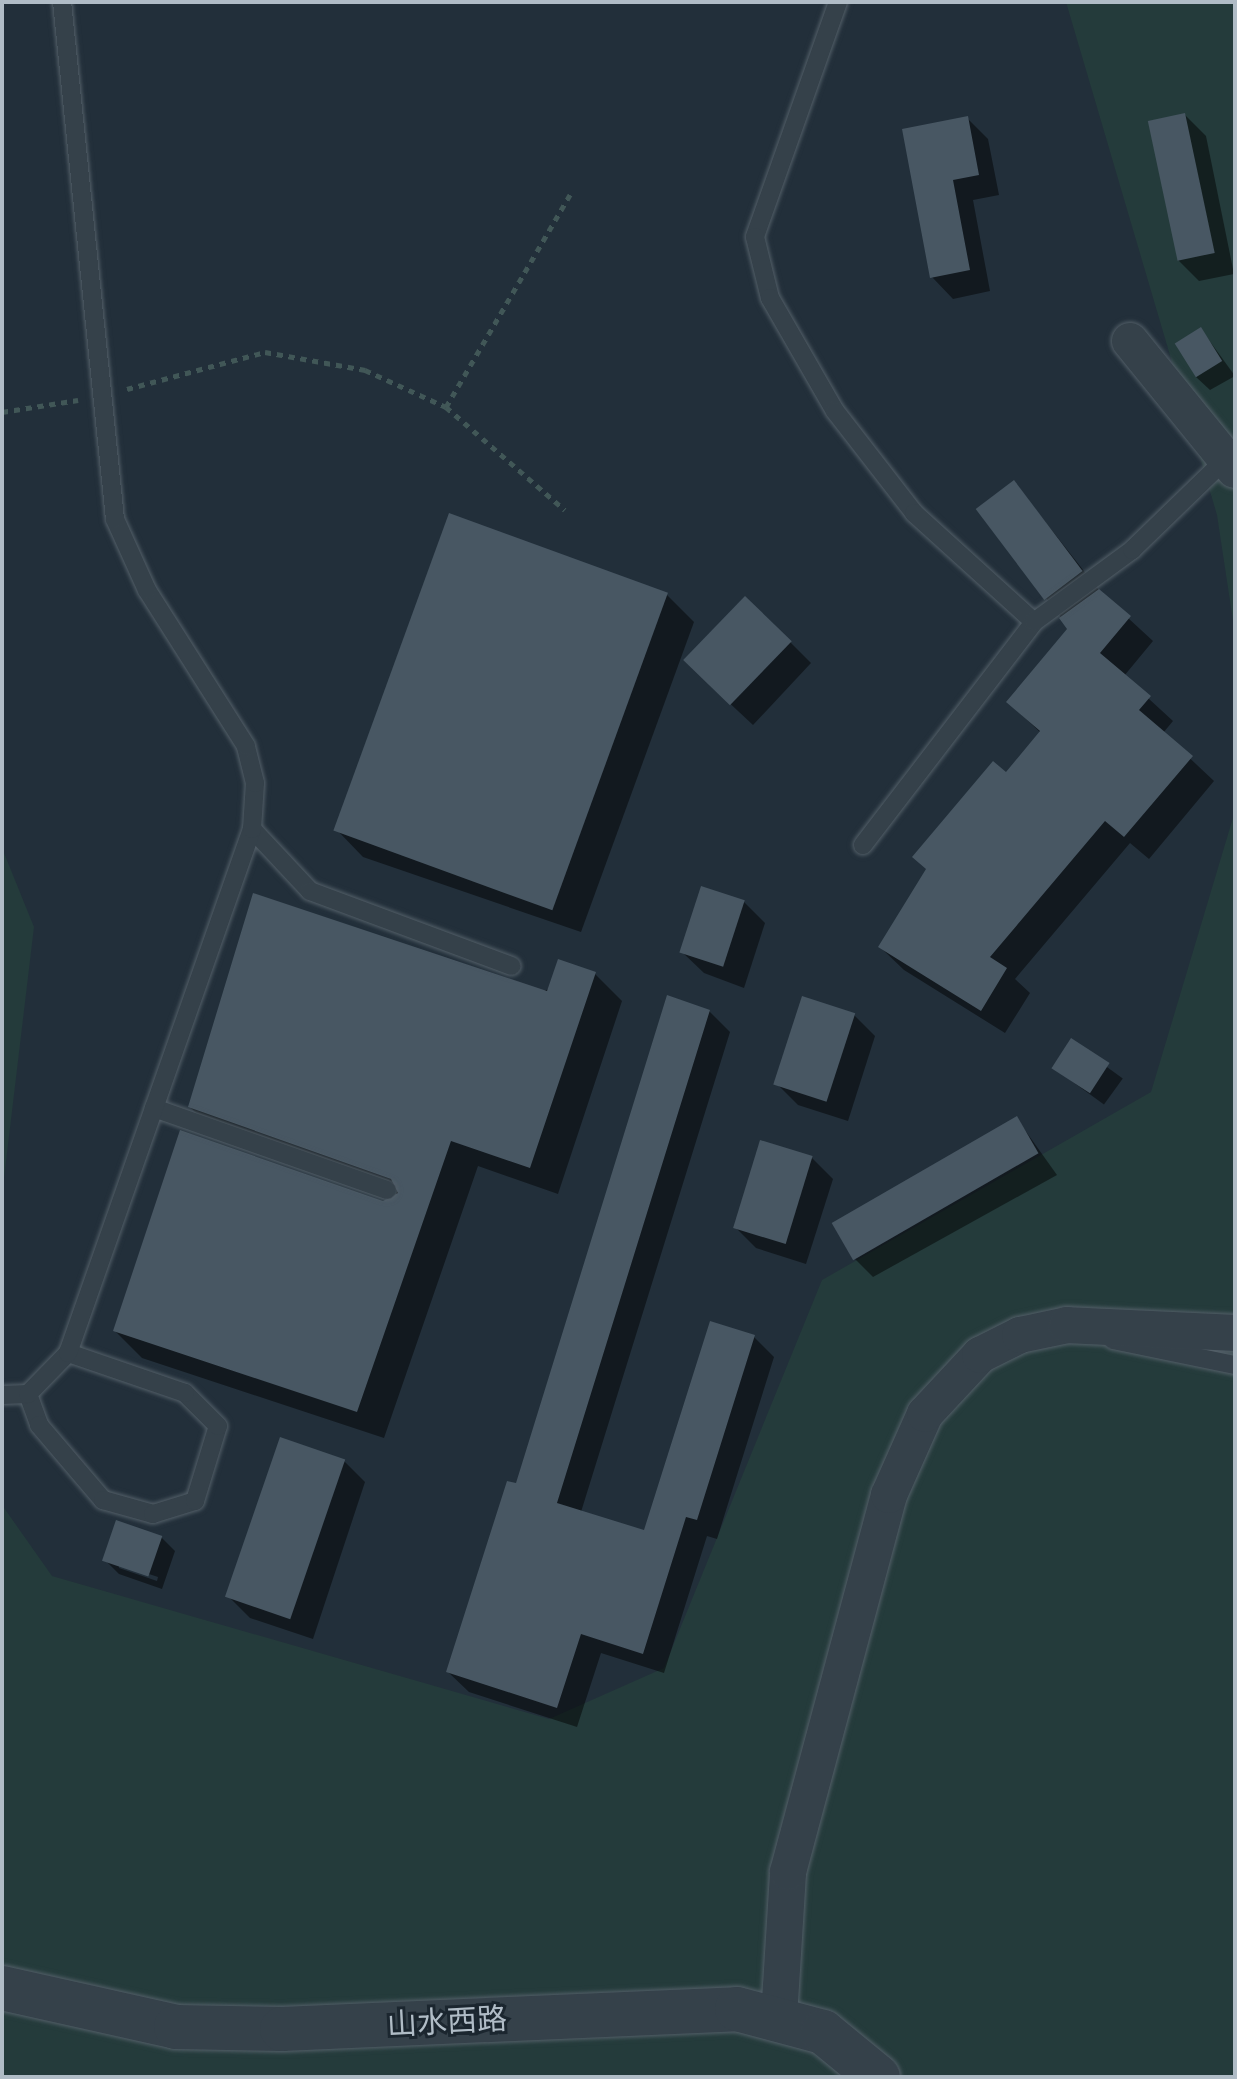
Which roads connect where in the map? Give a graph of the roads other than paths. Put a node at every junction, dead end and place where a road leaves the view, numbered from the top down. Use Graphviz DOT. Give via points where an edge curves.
graph roads {
  1 [pos="62,2"];
  2 [pos="838,2"];
  3 [pos="1130,341"];
  4 [pos="1230,464"];
  5 [pos="1034,622"];
  6 [pos="252,829"];
  7 [pos="863,845"];
  8 [pos="512,966"];
  9 [pos="154,1108"];
  10 [pos="387,1190"];
  11 [pos="1067,1325"];
  12 [pos="1235,1333"];
  13 [pos="68,1353"];
  14 [pos="1235,1365"];
  15 [pos="28,1394"];
  16 [pos="2,1395"];
  17 [pos="2,1988"];
  18 [pos="779,2017"];
  19 [pos="878,2077"];
  1 -- 6 [label="lane" via="115,519 147,590 246,746 255,783"];
  2 -- 5 [label="lane" via="755,237 770,298 835,411 914,513"];
  3 -- 4 [label="street"];
  4 -- 5 [label="lane" via="1132,550"];
  5 -- 7 [label="lane"];
  6 -- 8 [label="lane" via="310,891"];
  6 -- 9 [label="lane"];
  9 -- 10 [label="lane"];
  9 -- 13 [label="lane"];
  11 -- 12 [label="street"];
  11 -- 14 [label="lane" via="1160,1355"];
  11 -- 18 [label="street" via="1020,1335 980,1355 925,1414 889,1495 788,1872"];
  13 -- 15 [label="lane"];
  13 -- 15 [label="lane" via="185,1393 218,1426 195,1501 153,1514 103,1500 39,1425"];
  15 -- 16 [label="lane"];
  17 -- 18 [label="street, 山水西路" via="176,2027 282,2029 737,2009"];
  18 -- 19 [label="street, 山水西路" via="823,2032"];
}
